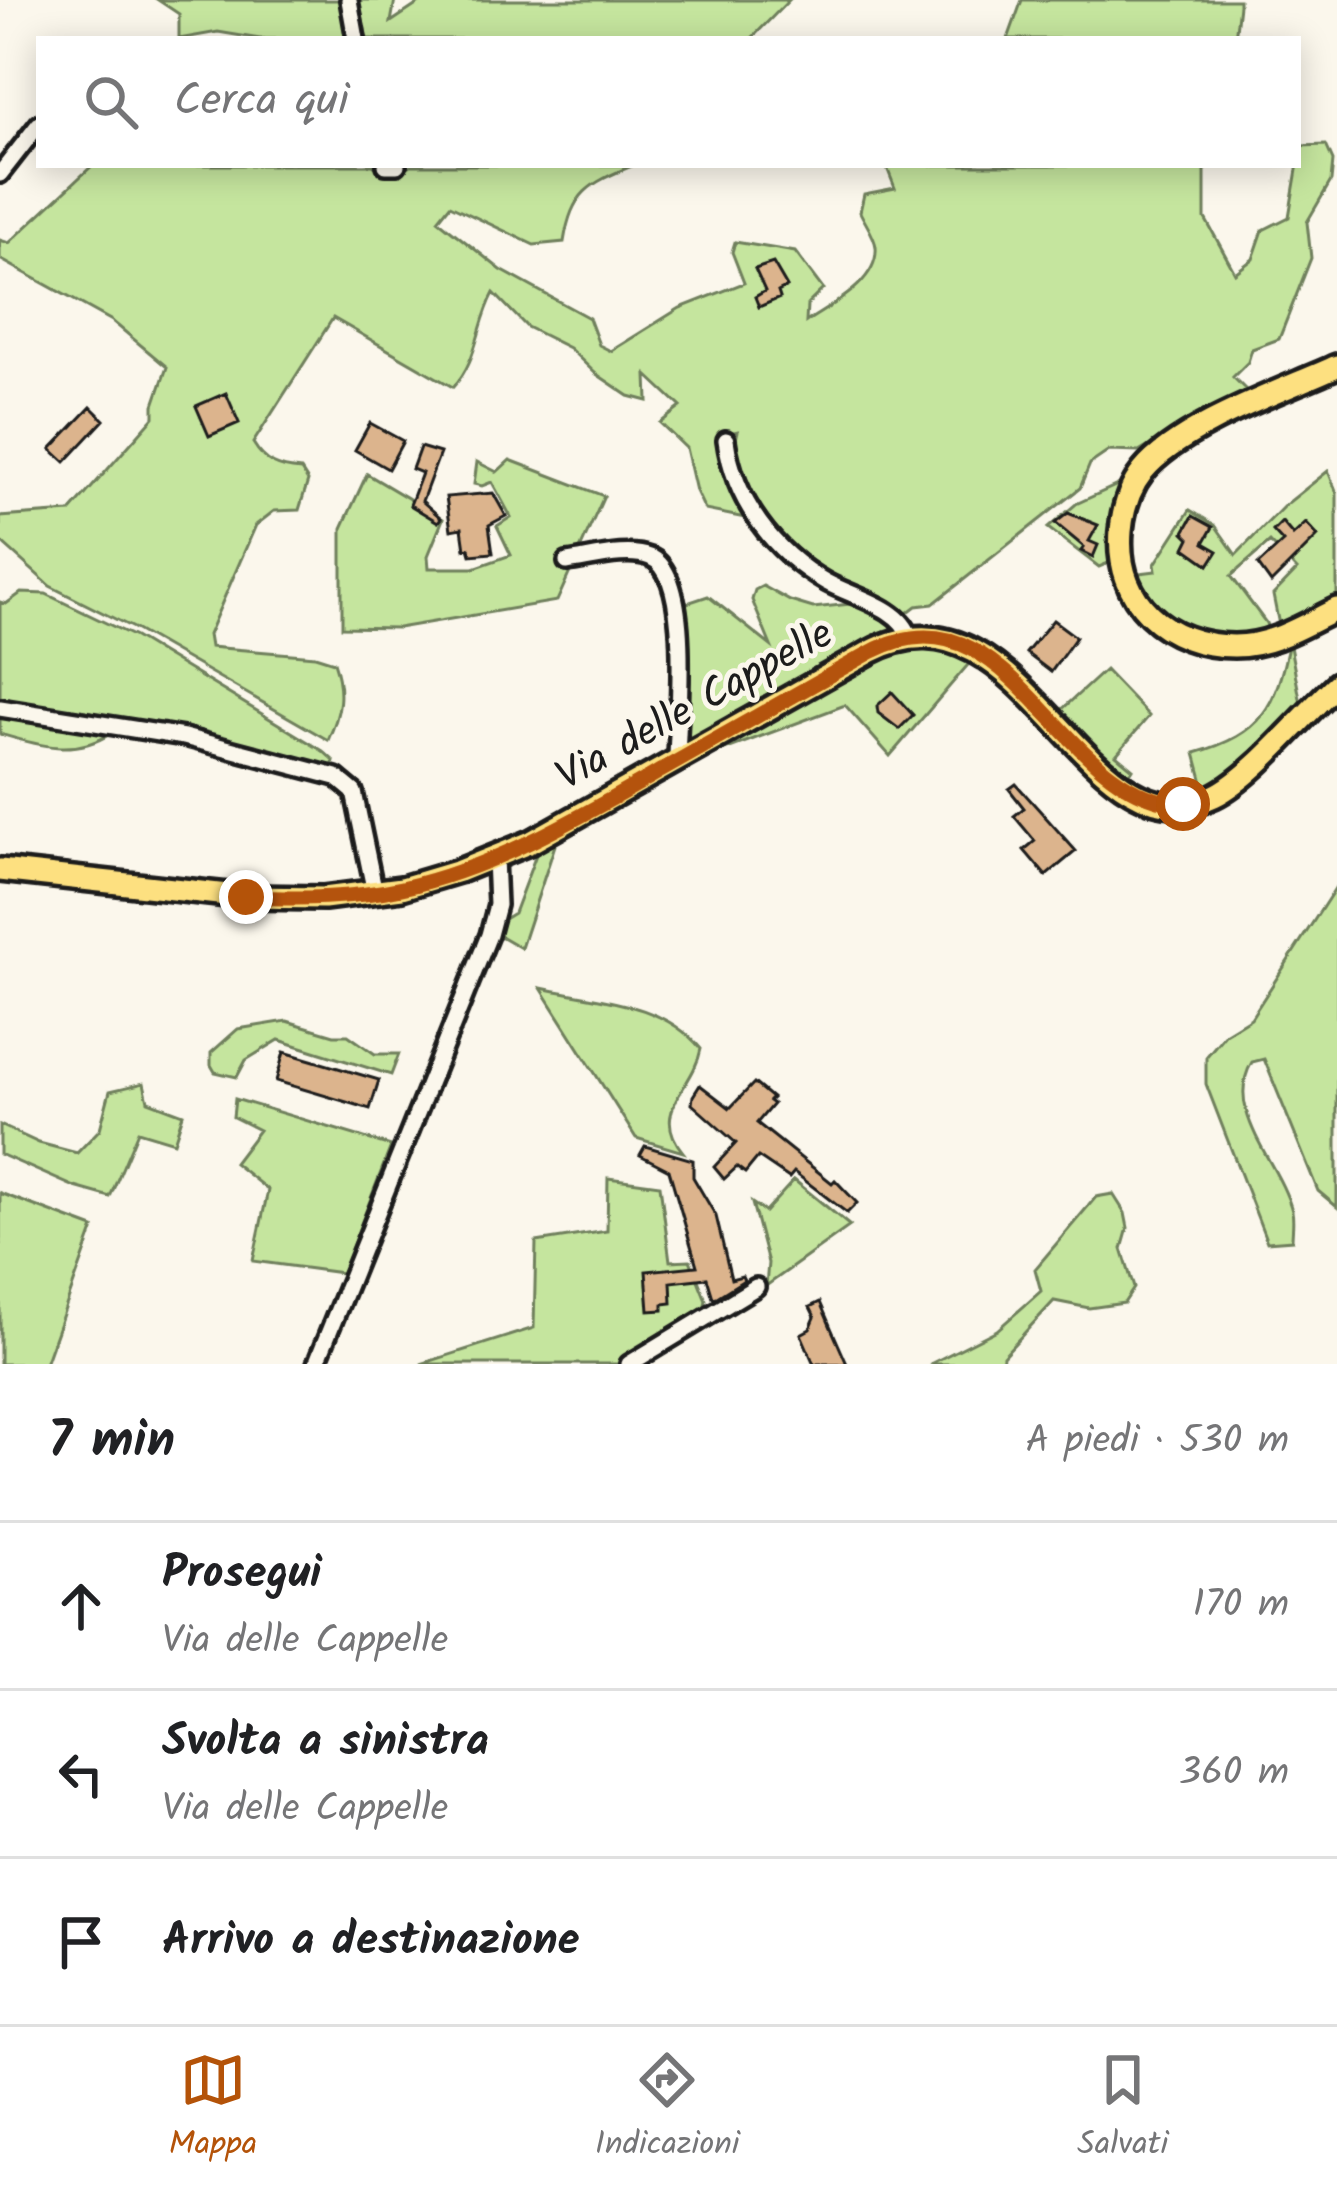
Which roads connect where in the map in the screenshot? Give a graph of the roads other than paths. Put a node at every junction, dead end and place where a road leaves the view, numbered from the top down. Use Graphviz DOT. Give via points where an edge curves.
graph roads {
  1 [pos="350,0"];
  2 [pos="356,36"];
  3 [pos="36,128"];
  4 [pos="0,174"];
  5 [pos="1337,366"];
  6 [pos="726,440"];
  7 [pos="567,562"];
  8 [pos="1337,609"];
  9 [pos="910,638"];
  10 [pos="1337,684"];
  11 [pos="0,708"];
  12 [pos="676,762"];
  13 [pos="495,858"];
  14 [pos="0,870"];
  15 [pos="375,893"];
  16 [pos="756,1287"];
  17 [pos="316,1364"];
  18 [pos="629,1364"];
  1 -- 2 [label="street"];
  3 -- 4 [label="street"];
  5 -- 8 [label="main road" via="1162,453 1131,491 1120,545 1143,612 1200,643 1261,643"];
  6 -- 9 [label="street" via="740,492 782,550 901,619"];
  7 -- 12 [label="street" via="639,554 668,572 677,604"];
  9 -- 10 [label="main road" via="976,650 1112,776 1174,803 1211,797 1236,781"];
  9 -- 12 [label="main road, Via delle Cappelle"];
  11 -- 15 [label="street" via="184,737 336,777 354,792"];
  12 -- 13 [label="main road, Via delle Cappelle"];
  13 -- 15 [label="main road, Via delle Cappelle"];
  13 -- 17 [label="street" via="497,905 488,935"];
  14 -- 15 [label="main road, Via delle Cappelle" via="246,897"];
  16 -- 18 [label="street"];
}
